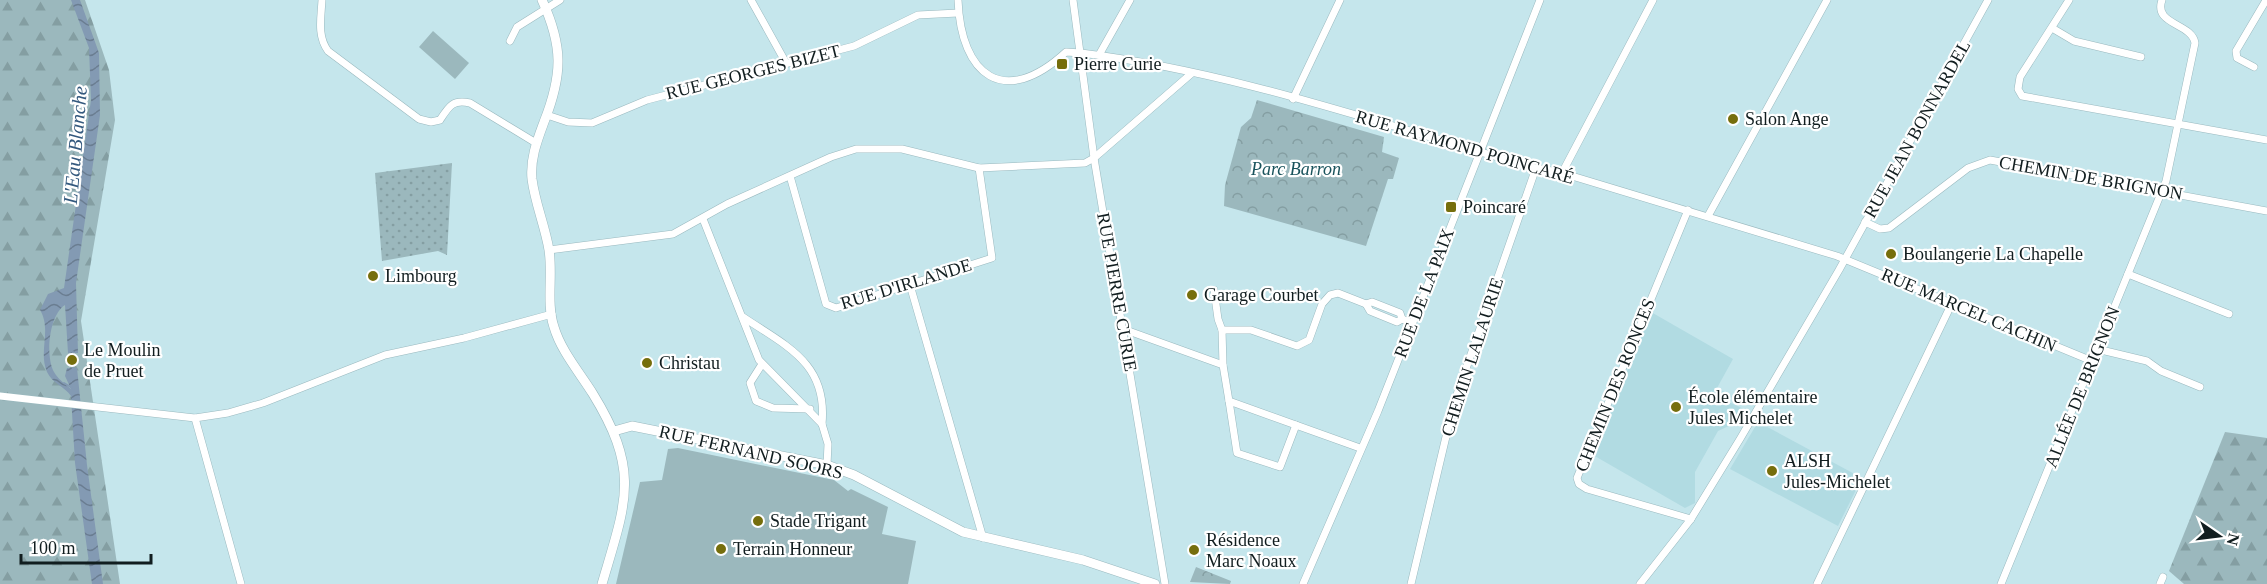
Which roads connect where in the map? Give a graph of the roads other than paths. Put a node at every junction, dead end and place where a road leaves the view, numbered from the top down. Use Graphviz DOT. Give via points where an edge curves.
graph roads {
  1 [pos="322,0"];
  2 [pos="560,0"];
  3 [pos="751,0"];
  4 [pos="958,0"];
  5 [pos="1072,0"];
  6 [pos="1130,0"];
  7 [pos="1340,0"];
  8 [pos="1540,0"];
  9 [pos="1653,0"];
  10 [pos="1827,0"];
  11 [pos="1989,0"];
  12 [pos="2069,0"];
  13 [pos="2162,0"];
  14 [pos="2265,2"];
  15 [pos="544,4"];
  16 [pos="958,13"];
  17 [pos="2052,27"];
  18 [pos="510,41"];
  19 [pos="1081,53"];
  20 [pos="1100,55"];
  21 [pos="2141,57"];
  22 [pos="786,63"];
  23 [pos="2254,67"];
  24 [pos="1192,74"];
  25 [pos="1293,99"];
  26 [pos="547,115"];
  27 [pos="2178,124"];
  28 [pos="2267,140"];
  29 [pos="536,143"];
  30 [pos="1479,152"];
  31 [pos="1094,158"];
  32 [pos="979,168"];
  33 [pos="1536,168"];
  34 [pos="1562,173"];
  35 [pos="790,177"];
  36 [pos="2163,190"];
  37 [pos="1688,210"];
  38 [pos="2267,211"];
  39 [pos="1708,216"];
  40 [pos="703,219"];
  41 [pos="1865,222"];
  42 [pos="549,250"];
  43 [pos="1845,259"];
  44 [pos="2128,274"];
  45 [pos="910,285"];
  46 [pos="1214,290"];
  47 [pos="1952,303"];
  48 [pos="552,314"];
  49 [pos="2229,314"];
  50 [pos="743,317"];
  51 [pos="1412,323"];
  52 [pos="1123,329"];
  53 [pos="1222,330"];
  54 [pos="2097,349"];
  55 [pos="2092,361"];
  56 [pos="762,364"];
  57 [pos="1223,365"];
  58 [pos="2200,387"];
  59 [pos="0,396"];
  60 [pos="1229,401"];
  61 [pos="810,409"];
  62 [pos="195,418"];
  63 [pos="822,423"];
  64 [pos="1296,425"];
  65 [pos="614,431"];
  66 [pos="1360,448"];
  67 [pos="827,465"];
  68 [pos="1692,519"];
  69 [pos="983,538"];
  70 [pos="242,584"];
  71 [pos="602,584"];
  72 [pos="1155,584"];
  73 [pos="1165,584"];
  74 [pos="1303,584"];
  75 [pos="1411,584"];
  76 [pos="1640,584"];
  77 [pos="1817,584"];
  78 [pos="2001,584"];
  1 -- 29 [label="street" via="322,44 420,119 440,120 450,104 470,103"];
  2 -- 15 [label="street"];
  3 -- 22 [label="street"];
  4 -- 16 [label="street"];
  5 -- 19 [label="street, RUE PIERRE CURIE"];
  6 -- 20 [label="street"];
  7 -- 25 [label="street"];
  8 -- 30 [label="street, RUE DE LA PAIX"];
  9 -- 34 [label="street"];
  10 -- 39 [label="street"];
  11 -- 41 [label="street, RUE JEAN BONNARDEL"];
  12 -- 17 [label="street"];
  13 -- 27 [label="street, ALLÉE DE BRIGNON" via="2163,15 2195,40"];
  14 -- 23 [label="street" via="2236,51 2237,58"];
  15 -- 18 [label="street" via="517,27"];
  15 -- 26 [label="street" via="556,34 559,55 557,83"];
  16 -- 19 [label="street" via="976,63 986,75 1001,80 1031,78 1047,70 1066,52"];
  16 -- 22 [label="street, RUE GEORGES BIZET" via="918,15 855,46"];
  17 -- 21 [label="street" via="2074,41"];
  17 -- 27 [label="street" via="2019,81 2022,96"];
  19 -- 20 [label="street, RUE RAYMOND POINCARÉ"];
  19 -- 31 [label="street, RUE PIERRE CURIE"];
  20 -- 24 [label="street, RUE RAYMOND POINCARÉ"];
  22 -- 26 [label="street, RUE GEORGES BIZET" via="647,100 592,123 568,122"];
  24 -- 25 [label="street, RUE RAYMOND POINCARÉ"];
  24 -- 31 [label="street"];
  25 -- 30 [label="street, RUE RAYMOND POINCARÉ"];
  26 -- 29 [label="street"];
  27 -- 28 [label="street"];
  27 -- 36 [label="street, ALLÉE DE BRIGNON"];
  29 -- 42 [label="street" via="532,182"];
  30 -- 33 [label="street, RUE RAYMOND POINCARÉ"];
  30 -- 51 [label="street, RUE DE LA PAIX"];
  31 -- 32 [label="street" via="1085,163"];
  31 -- 52 [label="street, RUE PIERRE CURIE"];
  32 -- 35 [label="street" via="902,149 856,149"];
  32 -- 45 [label="street, RUE D'IRLANDE" via="992,258"];
  33 -- 34 [label="street, RUE RAYMOND POINCARÉ"];
  33 -- 75 [label="street, CHEMIN LALAURIE" via="1454,403"];
  34 -- 37 [label="street, RUE RAYMOND POINCARÉ"];
  35 -- 40 [label="street" via="727,204"];
  35 -- 45 [label="street, RUE D'IRLANDE" via="826,304 836,308"];
  36 -- 38 [label="street, CHEMIN DE BRIGNON"];
  36 -- 41 [label="street, CHEMIN DE BRIGNON" via="1990,160 1968,168 1889,228 1880,229"];
  36 -- 44 [label="street, ALLÉE DE BRIGNON"];
  37 -- 39 [label="street, RUE RAYMOND POINCARÉ"];
  37 -- 68 [label="street, CHEMIN DES RONCES" via="1577,478 1587,489"];
  39 -- 43 [label="street, RUE RAYMOND POINCARÉ"];
  40 -- 42 [label="street" via="665,236"];
  40 -- 50 [label="street"];
  41 -- 43 [label="street, RUE JEAN BONNARDEL"];
  42 -- 48 [label="street"];
  43 -- 47 [label="street, RUE MARCEL CACHIN"];
  43 -- 68 [label="street, RUE JEAN BONNARDEL"];
  44 -- 49 [label="street"];
  44 -- 54 [label="street, ALLÉE DE BRIGNON"];
  45 -- 69 [label="street"];
  46 -- 53 [label="street"];
  47 -- 55 [label="street, RUE MARCEL CACHIN"];
  47 -- 77 [label="street"];
  48 -- 62 [label="street" via="385,355 254,406"];
  48 -- 65 [label="street" via="561,343"];
  50 -- 56 [label="street"];
  50 -- 63 [label="street" via="809,365 820,395"];
  51 -- 53 [label="street" via="1402,319 1397,322 1338,293 1322,304 1309,340 1297,346 1251,330"];
  51 -- 66 [label="street, RUE DE LA PAIX"];
  52 -- 57 [label="street"];
  52 -- 73 [label="street, RUE PIERRE CURIE"];
  53 -- 57 [label="street"];
  54 -- 55 [label="street, ALLÉE DE BRIGNON"];
  54 -- 58 [label="street" via="2147,361"];
  55 -- 78 [label="street, ALLÉE DE BRIGNON"];
  56 -- 61 [label="street"];
  56 -- 61 [label="street" via="750,383 756,401 768,407"];
  57 -- 60 [label="street"];
  59 -- 62 [label="street"];
  60 -- 64 [label="street"];
  60 -- 64 [label="street" via="1237,453 1280,467"];
  61 -- 63 [label="street"];
  62 -- 70 [label="street"];
  63 -- 67 [label="street" via="828,444"];
  64 -- 66 [label="street"];
  65 -- 67 [label="street, RUE FERNAND SOORS" via="632,426"];
  65 -- 71 [label="street" via="623,461 625,496"];
  66 -- 74 [label="street, RUE DE LA PAIX"];
  67 -- 69 [label="street, RUE FERNAND SOORS" via="957,530"];
  68 -- 76 [label="street, RUE JEAN BONNARDEL"];
  69 -- 72 [label="street, RUE FERNAND SOORS" via="1083,560"];
}
